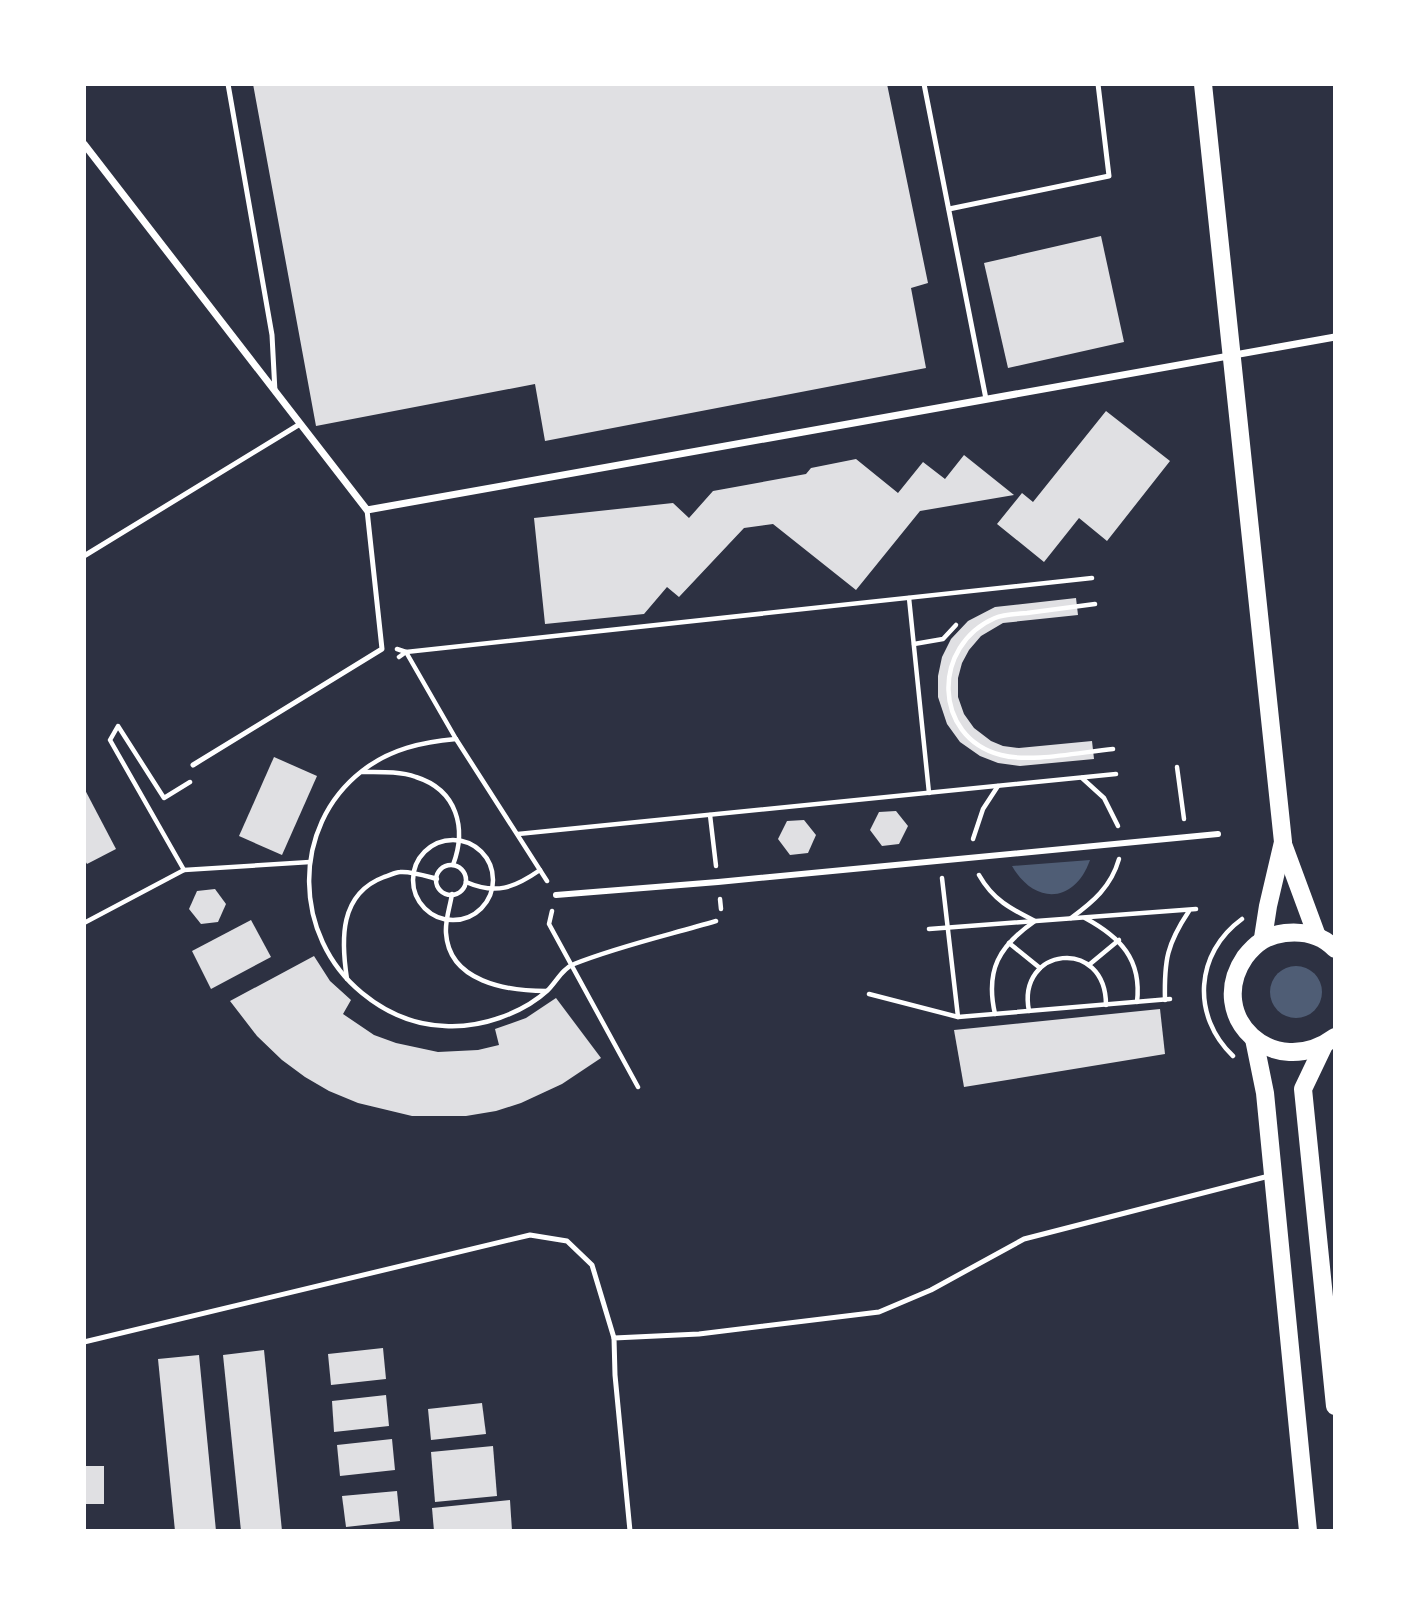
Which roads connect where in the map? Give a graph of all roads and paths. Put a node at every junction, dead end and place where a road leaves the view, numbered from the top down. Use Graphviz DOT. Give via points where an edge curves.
graph roads {
  1 [pos="228,84"];
  2 [pos="924,84"];
  3 [pos="1098,84"];
  4 [pos="1203,84"];
  5 [pos="84,144"];
  6 [pos="948,209"];
  7 [pos="1335,337"];
  8 [pos="1231,355"];
  9 [pos="275,392"];
  10 [pos="986,399"];
  11 [pos="300,424"];
  12 [pos="367,510"];
  13 [pos="84,556"];
  14 [pos="1092,579"];
  15 [pos="909,598"];
  16 [pos="1096,604"];
  17 [pos="956,625"];
  18 [pos="914,644"];
  19 [pos="382,649"];
  20 [pos="406,652"];
  21 [pos="456,739"];
  22 [pos="1112,748"];
  23 [pos="193,765"];
  24 [pos="1177,767"];
  25 [pos="362,772"];
  26 [pos="1116,774"];
  27 [pos="929,793"];
  28 [pos="710,815"];
  29 [pos="518,834"];
  30 [pos="1218,834"];
  31 [pos="1186,838"];
  32 [pos="460,841"];
  33 [pos="1283,842"];
  34 [pos="940,860"];
  35 [pos="310,862"];
  36 [pos="453,865"];
  37 [pos="540,870"];
  38 [pos="412,874"];
  39 [pos="437,878"];
  40 [pos="466,882"];
  41 [pos="718,882"];
  42 [pos="492,889"];
  43 [pos="452,894"];
  44 [pos="556,895"];
  45 [pos="1085,918"];
  46 [pos="446,921"];
  47 [pos="716,921"];
  48 [pos="1035,921"];
  49 [pos="84,923"];
  50 [pos="949,928"];
  51 [pos="929,929"];
  52 [pos="1317,936"];
  53 [pos="1264,938"];
  54 [pos="1119,940"];
  55 [pos="1009,943"];
  56 [pos="1335,949"];
  57 [pos="1090,964"];
  58 [pos="570,965"];
  59 [pos="1040,968"];
  60 [pos="348,982"];
  61 [pos="547,991"];
  62 [pos="869,994"];
  63 [pos="1137,1002"];
  64 [pos="1106,1004"];
  65 [pos="1029,1011"];
  66 [pos="995,1014"];
  67 [pos="958,1017"];
  68 [pos="1254,1039"];
  69 [pos="1329,1041"];
  70 [pos="638,1087"];
  71 [pos="1273,1175"];
  72 [pos="614,1338"];
  73 [pos="84,1342"];
  74 [pos="1335,1406"];
  75 [pos="630,1531"];
  76 [pos="1308,1531"];
  1 -- 9 [label="lane" via="272,335"];
  2 -- 6 [label="lane"];
  3 -- 6 [label="lane" via="1109,176"];
  4 -- 8 [label="main road"];
  5 -- 9 [label="street"];
  6 -- 10 [label="lane"];
  7 -- 8 [label="street"];
  8 -- 10 [label="street"];
  8 -- 33 [label="main road"];
  9 -- 11 [label="street"];
  10 -- 12 [label="street"];
  11 -- 12 [label="street"];
  11 -- 13 [label="lane"];
  12 -- 19 [label="lane"];
  14 -- 15 [label="path"];
  15 -- 18 [label="path"];
  15 -- 20 [label="path"];
  16 -- 22 [label="path" via="997,617 975,629 952,661 949,697 967,736 1002,755 1022,758"];
  17 -- 18 [label="path" via="943,639"];
  18 -- 27 [label="path"];
  19 -- 20 [label="path"];
  19 -- 23 [label="lane"];
  20 -- 21 [label="path"];
  21 -- 25 [label="path" via="426,741 396,751"];
  21 -- 29 [label="path"];
  24 -- 31 [label="path"];
  25 -- 32 [label="path" via="416,776 436,786 456,814"];
  25 -- 35 [label="path" via="336,799 318,832"];
  26 -- 27 [label="path"];
  27 -- 28 [label="path"];
  28 -- 29 [label="path"];
  28 -- 41 [label="path"];
  29 -- 37 [label="path"];
  30 -- 31 [label="street"];
  31 -- 34 [label="street"];
  32 -- 36 [label="path"];
  32 -- 38 [label="path" via="438,842 426,849"];
  32 -- 42 [label="path" via="478,848 487,859 493,872"];
  33 -- 52 [label="main road"];
  33 -- 53 [label="main road"];
  34 -- 41 [label="street"];
  34 -- 50 [label="path"];
  35 -- 49 [label="path" via="184,870"];
  35 -- 60 [label="path" via="314,925"];
  36 -- 39 [label="path" via="444,866"];
  36 -- 40 [label="path" via="465,873"];
  37 -- 42 [label="path" via="502,890"];
  37 -- 44 [label="path"];
  38 -- 39 [label="path"];
  38 -- 46 [label="path" via="416,899"];
  38 -- 60 [label="path" via="399,872 374,881 349,909 342,948"];
  39 -- 43 [label="path" via="439,888"];
  40 -- 42 [label="path"];
  40 -- 43 [label="path"];
  41 -- 44 [label="street"];
  42 -- 46 [label="path" via="482,909 472,916"];
  43 -- 46 [label="path"];
  44 -- 58 [label="path" via="549,925"];
  45 -- 48 [label="path"];
  45 -- 54 [label="path"];
  45 -- 63 [label="path" via="1192,910 1173,935 1164,967 1167,1000"];
  46 -- 61 [label="path" via="453,957 466,972 516,991"];
  47 -- 58 [label="path"];
  48 -- 50 [label="path"];
  48 -- 55 [label="path"];
  50 -- 51 [label="path"];
  50 -- 67 [label="path"];
  52 -- 53 [label="main road" via="1299,932"];
  52 -- 56 [label="main road"];
  53 -- 68 [label="main road" via="1238,967 1233,987 1234,1006"];
  54 -- 57 [label="path"];
  54 -- 63 [label="path" via="1138,979"];
  55 -- 59 [label="path"];
  55 -- 66 [label="path" via="993,973"];
  57 -- 59 [label="path" via="1068,957"];
  57 -- 64 [label="path" via="1103,981"];
  58 -- 61 [label="path"];
  58 -- 70 [label="path"];
  59 -- 65 [label="path" via="1028,987"];
  60 -- 61 [label="path" via="379,1007 413,1021 445,1026 481,1023 517,1010"];
  62 -- 67 [label="path"];
  63 -- 64 [label="path"];
  64 -- 65 [label="path"];
  65 -- 66 [label="path"];
  66 -- 67 [label="path"];
  68 -- 69 [label="main road" via="1288,1054 1306,1052"];
  68 -- 71 [label="main road"];
  69 -- 74 [label="main road" via="1303,1089"];
  71 -- 72 [label="lane" via="1024,1239 931,1290 879,1312 699,1334"];
  71 -- 76 [label="main road"];
  72 -- 73 [label="lane" via="592,1265 567,1241 530,1235"];
  72 -- 75 [label="lane"];
}
